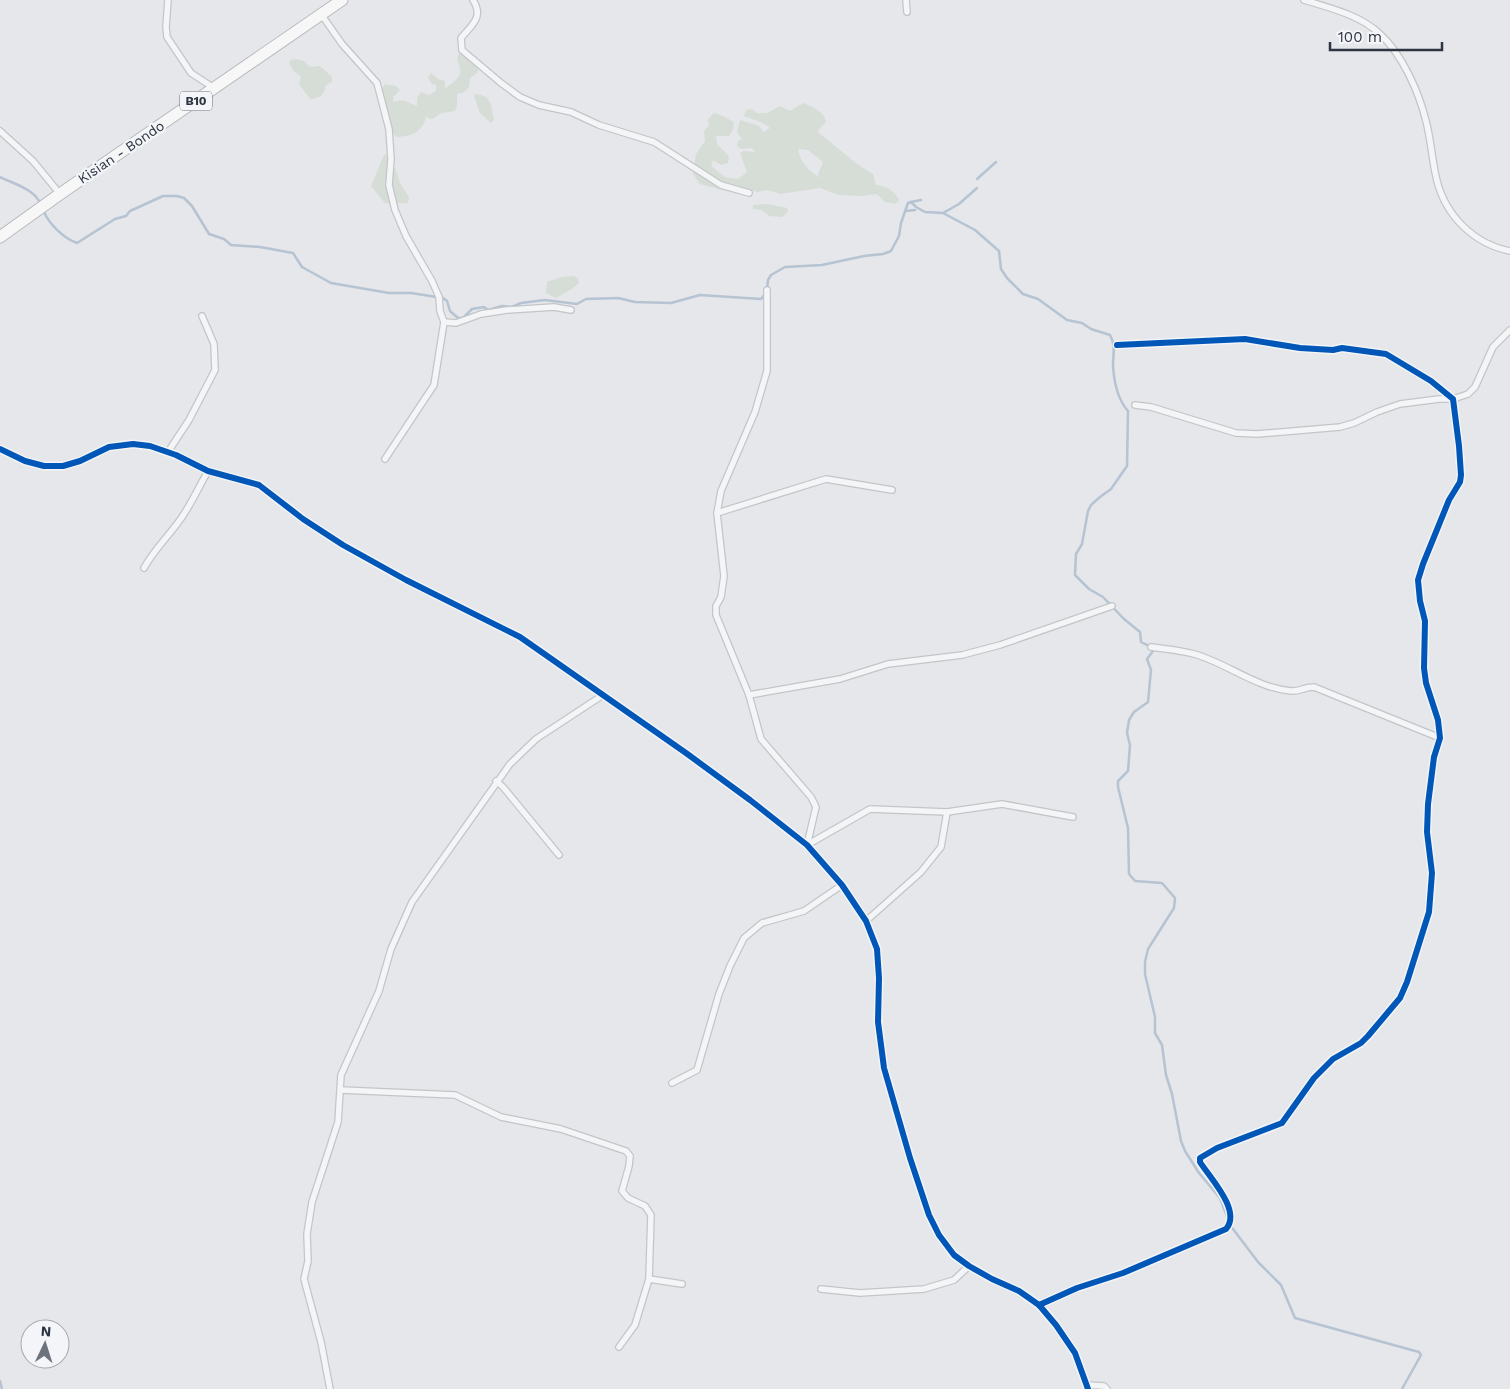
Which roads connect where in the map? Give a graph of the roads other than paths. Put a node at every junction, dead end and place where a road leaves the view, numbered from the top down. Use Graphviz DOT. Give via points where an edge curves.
graph roads {
  1 [pos="168,0"];
  2 [pos="342,0"];
  3 [pos="473,0"];
  4 [pos="906,0"];
  5 [pos="1304,0"];
  6 [pos="907,12"];
  7 [pos="321,14"];
  8 [pos="215,88"];
  9 [pos="0,131"];
  10 [pos="749,193"];
  11 [pos="60,194"];
  12 [pos="0,237"];
  13 [pos="1510,251"];
  14 [pos="767,290"];
  15 [pos="571,310"];
  16 [pos="202,316"];
  17 [pos="444,322"];
  18 [pos="1510,330"];
  19 [pos="1117,345"];
  20 [pos="1453,399"];
  21 [pos="1135,405"];
  22 [pos="0,448"];
  23 [pos="168,452"];
  24 [pos="385,459"];
  25 [pos="208,472"];
  26 [pos="892,490"];
  27 [pos="717,513"];
  28 [pos="144,568"];
  29 [pos="1112,606"];
  30 [pos="1151,647"];
  31 [pos="603,695"];
  32 [pos="749,695"];
  33 [pos="1440,738"];
  34 [pos="496,781"];
  35 [pos="947,812"];
  36 [pos="1073,817"];
  37 [pos="807,845"];
  38 [pos="559,855"];
  39 [pos="842,885"];
  40 [pos="866,921"];
  41 [pos="672,1083"];
  42 [pos="341,1090"];
  43 [pos="969,1266"];
  44 [pos="649,1279"];
  45 [pos="682,1284"];
  46 [pos="821,1289"];
  47 [pos="1039,1305"];
  48 [pos="619,1347"];
  49 [pos="1088,1387"];
  50 [pos="330,1389"];
  51 [pos="1107,1389"];
  1 -- 8 [label="street" via="167,37 192,73"];
  2 -- 7 [label="highway, Kisian - Bondo / B10"];
  3 -- 10 [label="street" via="478,15 461,38 462,50 520,97 654,142 721,185"];
  4 -- 6 [label="street"];
  5 -- 13 [label="street" via="1362,21 1391,45 1421,101 1437,181 1449,210 1465,229 1481,240"];
  7 -- 8 [label="highway, Kisian - Bondo / B10"];
  7 -- 17 [label="street" via="342,44 377,83 389,129 389,185 395,210 432,281"];
  8 -- 11 [label="highway, Kisian - Bondo / B10"];
  9 -- 11 [label="street" via="33,161"];
  11 -- 12 [label="highway, Kisian - Bondo / B10"];
  14 -- 27 [label="street" via="767,371 755,412 721,491"];
  15 -- 17 [label="street" via="554,307 507,310 481,314 456,324"];
  16 -- 23 [label="street" via="214,344 215,370 190,420"];
  17 -- 24 [label="street" via="434,385"];
  18 -- 20 [label="street" via="1493,347 1471,392"];
  19 -- 20 [label="street" via="1245,339 1300,348 1342,348 1386,354 1431,381"];
  20 -- 21 [label="street" via="1400,404 1340,426 1257,434 1236,433 1152,407"];
  20 -- 33 [label="street" via="1460,482 1449,500 1423,564 1418,588 1425,621 1426,683 1438,720"];
  22 -- 23 [label="street" via="25,461 44,466 63,466 110,447 133,444"];
  23 -- 25 [label="street"];
  25 -- 28 [label="street" via="184,514"];
  25 -- 31 [label="street" via="259,486 343,545 520,637"];
  26 -- 27 [label="street" via="826,479"];
  27 -- 32 [label="street" via="724,576 716,615"];
  29 -- 32 [label="street" via="962,655 888,664 840,679"];
  30 -- 33 [label="street" via="1194,654 1272,688 1297,691 1314,687"];
  31 -- 34 [label="street" via="536,739"];
  31 -- 37 [label="street"];
  32 -- 37 [label="street" via="761,739 816,807"];
  33 -- 47 [label="street" via="1434,757 1428,804 1427,832 1432,873 1429,912 1400,998 1361,1043 1333,1059 1314,1078 1282,1123 1201,1157 1200,1162 1226,1200 1231,1219 1226,1230"];
  34 -- 38 [label="street"];
  34 -- 42 [label="street" via="412,902 391,949 379,992 341,1075"];
  35 -- 36 [label="street" via="1002,804"];
  35 -- 37 [label="street" via="870,809"];
  35 -- 40 [label="street" via="941,847 921,872"];
  37 -- 39 [label="street"];
  39 -- 40 [label="street"];
  39 -- 41 [label="street" via="804,911 762,923 744,938 719,994 697,1070"];
  40 -- 43 [label="street" via="877,949 878,1022 884,1068 910,1158 939,1235 954,1255"];
  42 -- 44 [label="street" via="455,1095 501,1117 561,1129 626,1151 630,1156 629,1166 622,1191 628,1198 645,1206 651,1216"];
  42 -- 50 [label="street" via="338,1122 312,1202 304,1279"];
  43 -- 46 [label="street" via="954,1280 924,1289 860,1293"];
  43 -- 47 [label="street" via="1020,1291"];
  44 -- 45 [label="street"];
  44 -- 48 [label="street" via="635,1325"];
  47 -- 49 [label="street" via="1076,1353"];
  49 -- 51 [label="street" via="1104,1386"];
}
